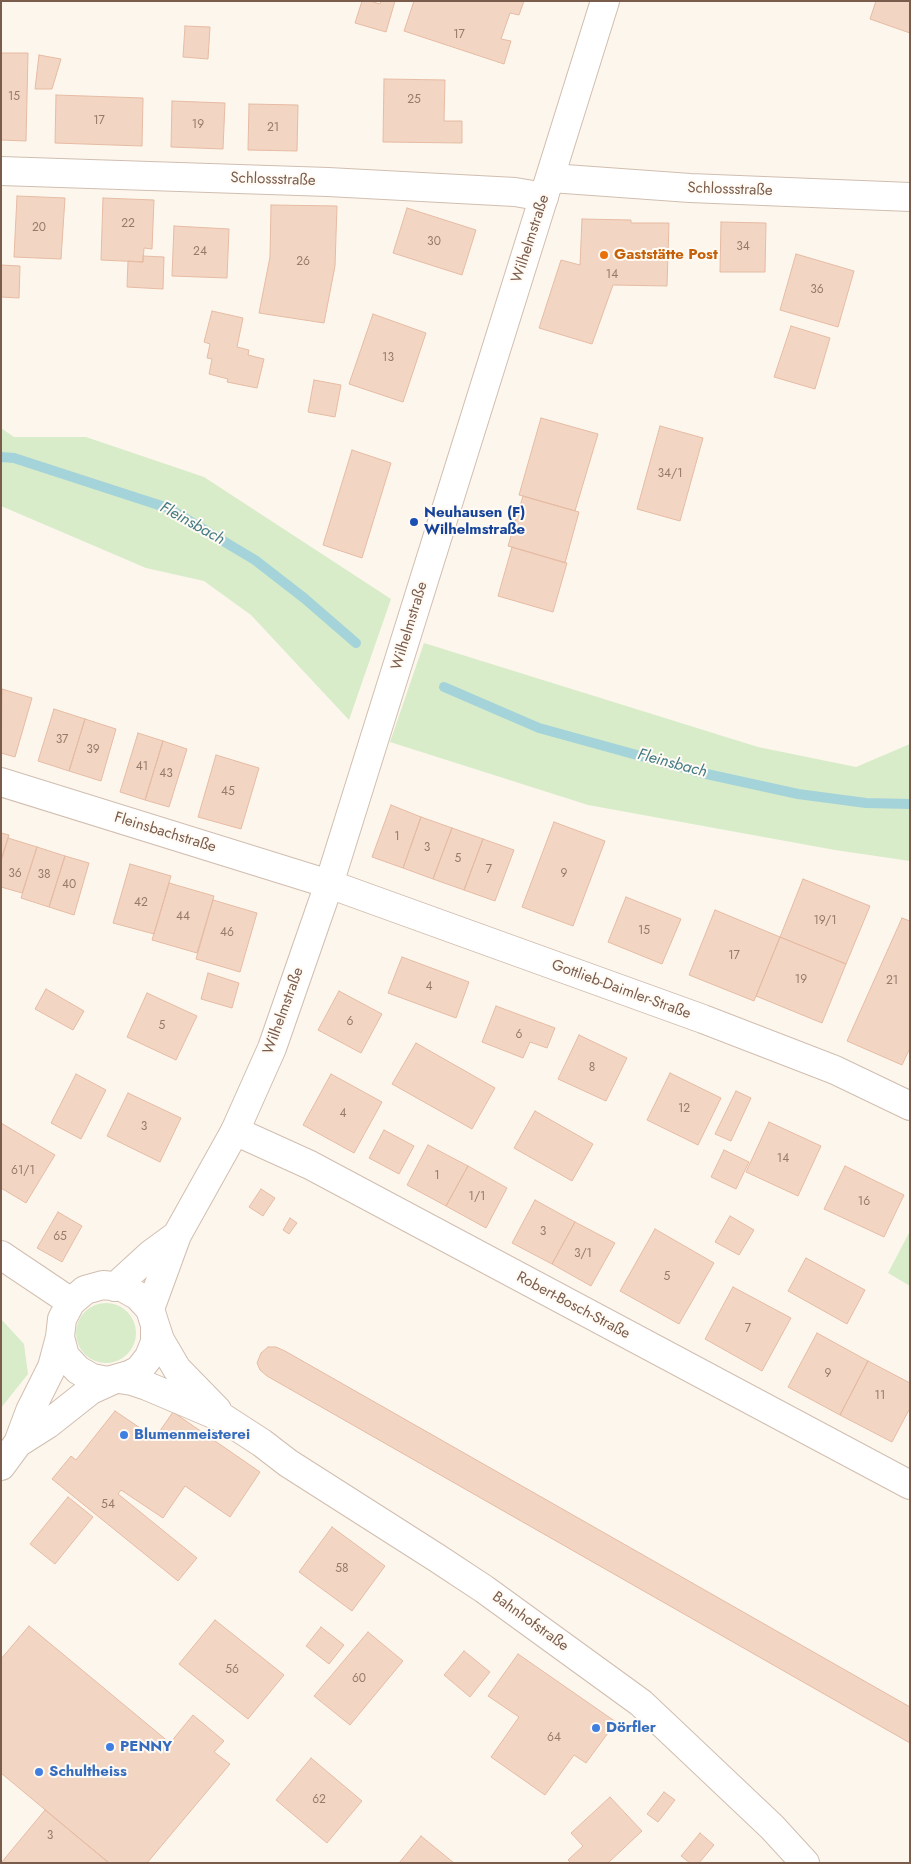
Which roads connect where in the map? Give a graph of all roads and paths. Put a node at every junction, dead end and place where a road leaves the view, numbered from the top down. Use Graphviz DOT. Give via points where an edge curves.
graph roads {
  1 [pos="604,1"];
  2 [pos="1,171"];
  3 [pos="547,188"];
  4 [pos="910,197"];
  5 [pos="1,782"];
  6 [pos="329,884"];
  7 [pos="910,1106"];
  8 [pos="236,1131"];
  9 [pos="177,1235"];
  10 [pos="1,1255"];
  11 [pos="115,1286"];
  12 [pos="71,1302"];
  13 [pos="152,1317"];
  14 [pos="60,1337"];
  15 [pos="116,1379"];
  16 [pos="225,1419"];
  17 [pos="18,1443"];
  18 [pos="1,1466"];
  19 [pos="910,1484"];
  20 [pos="805,1863"];
  1 -- 3 [label="street, Wilhelmstraße"];
  2 -- 3 [label="street, Schlossstraße" via="515,192"];
  3 -- 4 [label="street, Schlossstraße" via="690,188"];
  3 -- 6 [label="street, Wilhelmstraße"];
  5 -- 6 [label="street, Fleinsbachstraße"];
  6 -- 7 [label="street, Gottlieb-Daimler-Straße" via="703,1019 836,1070"];
  6 -- 8 [label="street, Wilhelmstraße" via="272,1048"];
  8 -- 9 [label="street, Wilhelmstraße"];
  8 -- 19 [label="street, Robert-Bosch-Straße" via="310,1165"];
  9 -- 11 [label="street, Wilhelmstraße"];
  9 -- 13 [label="street, Wilhelmstraße"];
  10 -- 12 [label="street"];
  11 -- 12 [label="street, Bahnhofstraße" via="103,1285 85,1290"];
  11 -- 13 [label="street, Bahnhofstraße" via="138,1296"];
  12 -- 14 [label="street" via="62,1319"];
  13 -- 15 [label="street" via="155,1342 149,1358 139,1370"];
  13 -- 16 [label="street, Bahnhofstraße" via="160,1340 177,1369"];
  14 -- 15 [label="street, Bahnhofstraße" via="66,1356 78,1370 92,1378"];
  14 -- 17 [label="street" via="52,1367"];
  15 -- 16 [label="street, Bahnhofstraße" via="147,1386"];
  15 -- 17 [label="street" via="91,1390"];
  16 -- 20 [label="street, Bahnhofstraße" via="468,1579 641,1703 772,1827"];
  17 -- 18 [label="street"];
}
